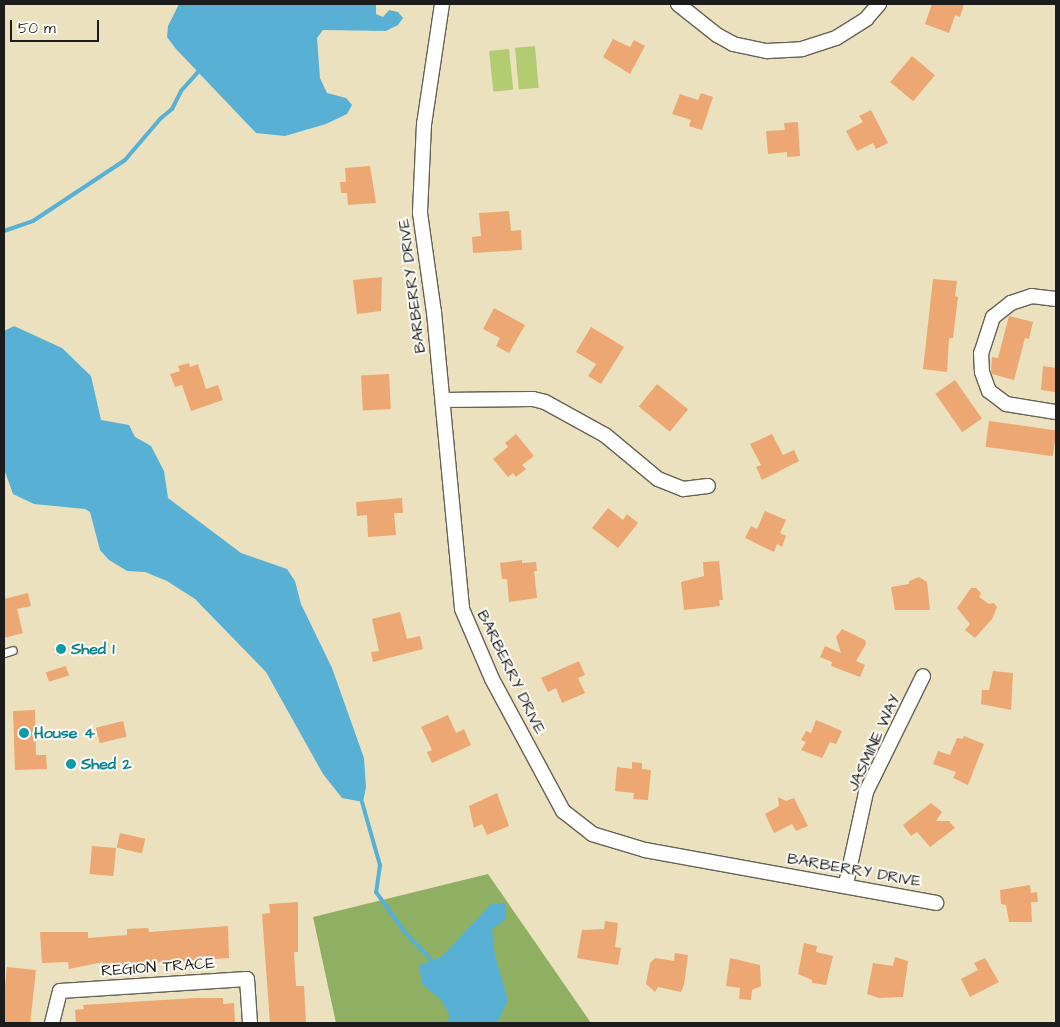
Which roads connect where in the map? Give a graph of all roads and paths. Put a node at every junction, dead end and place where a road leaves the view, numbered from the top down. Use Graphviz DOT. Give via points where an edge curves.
graph roads {
  1 [pos="442,4"];
  2 [pos="678,4"];
  3 [pos="880,4"];
  4 [pos="1056,299"];
  5 [pos="443,400"];
  6 [pos="1056,412"];
  7 [pos="708,486"];
  8 [pos="13,650"];
  9 [pos="4,653"];
  10 [pos="923,676"];
  11 [pos="846,884"];
  12 [pos="936,903"];
  13 [pos="52,1023"];
  14 [pos="250,1023"];
  1 -- 5 [label="street, BARBERRY DRIVE" via="424,124 420,213"];
  2 -- 3 [label="street" via="717,36 733,44 767,51 802,49 836,38 866,19"];
  4 -- 6 [label="street" via="1032,296 1012,303 993,317 981,353 982,372 989,391 1006,404"];
  5 -- 7 [label="street" via="533,399 545,402 605,435 658,479 683,489"];
  5 -- 11 [label="street, BARBERRY DRIVE" via="462,609 492,679 563,811 592,834 645,850 742,869"];
  8 -- 9 [label="lane"];
  10 -- 11 [label="street, JASMINE WAY" via="866,792"];
  11 -- 12 [label="street, BARBERRY DRIVE"];
  13 -- 14 [label="street, REGION TRACE" via="60,991 247,979"];
}
